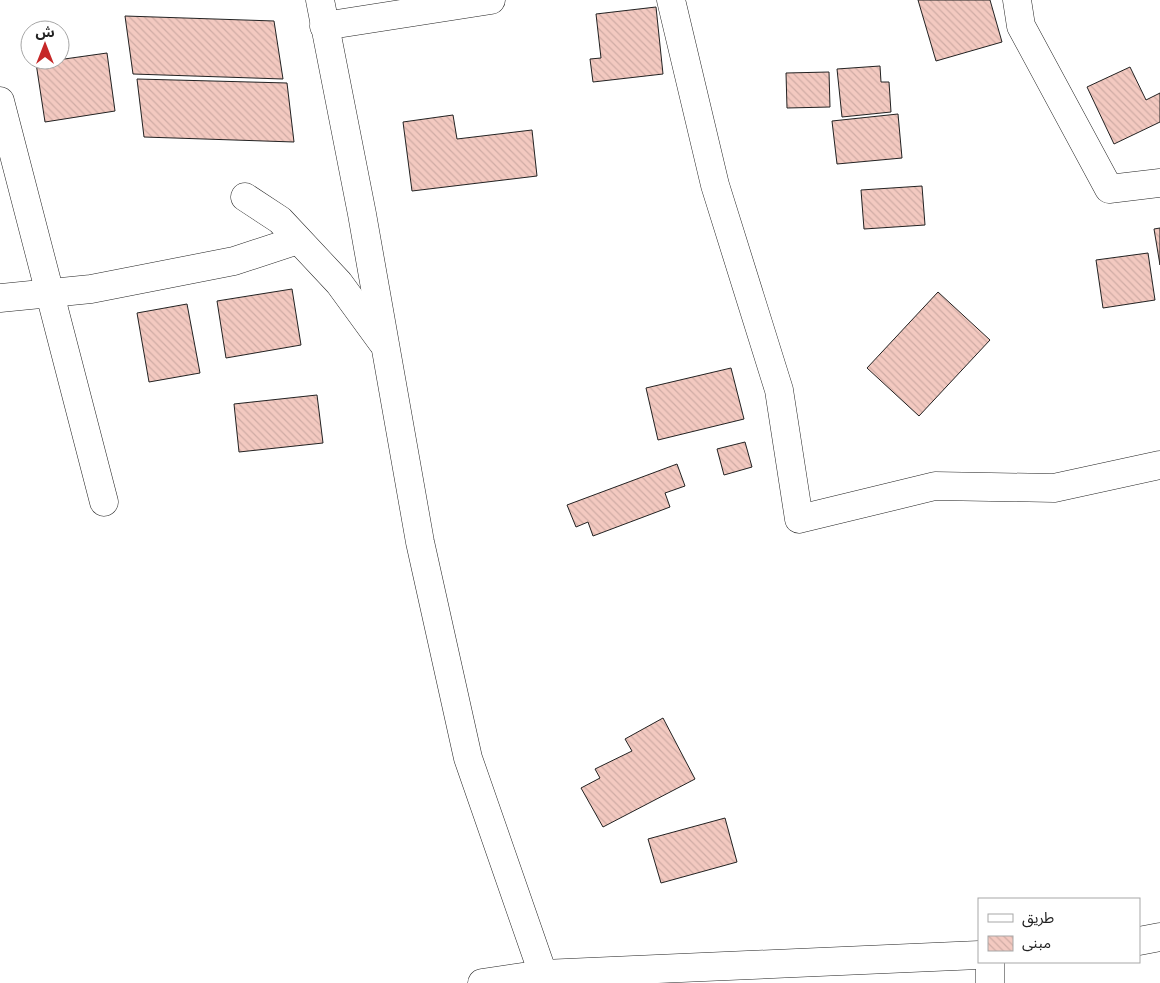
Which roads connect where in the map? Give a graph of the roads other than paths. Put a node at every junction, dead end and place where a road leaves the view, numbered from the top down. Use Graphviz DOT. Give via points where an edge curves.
graph roads {
  1 [pos="491,0"];
  2 [pos="671,0"];
  3 [pos="1017,0"];
  4 [pos="322,13"];
  5 [pos="0,102"];
  6 [pos="1160,183"];
  7 [pos="245,197"];
  8 [pos="298,240"];
  9 [pos="51,293"];
  10 [pos="0,298"];
  11 [pos="386,347"];
  12 [pos="1160,466"];
  13 [pos="104,502"];
  14 [pos="1160,937"];
  15 [pos="1140,941"];
  16 [pos="978,955"];
  17 [pos="990,963"];
  18 [pos="544,974"];
  19 [pos="482,983"];
  20 [pos="990,983"];
  1 -- 4 [label="street"];
  2 -- 12 [label="street" via="715,185 779,390 799,519 935,486 1054,488"];
  3 -- 6 [label="street" via="1021,26 1109,189"];
  4 -- 11 [label="street"];
  5 -- 9 [label="street"];
  7 -- 8 [label="street" via="280,220"];
  8 -- 9 [label="street" via="234,261 91,289"];
  8 -- 11 [label="street" via="340,283"];
  9 -- 10 [label="street"];
  9 -- 13 [label="street"];
  11 -- 18 [label="street" via="420,542 468,758"];
  14 -- 15 [label="street"];
  16 -- 18 [label="street"];
  17 -- 20 [label="street"];
  18 -- 19 [label="street"];
}
